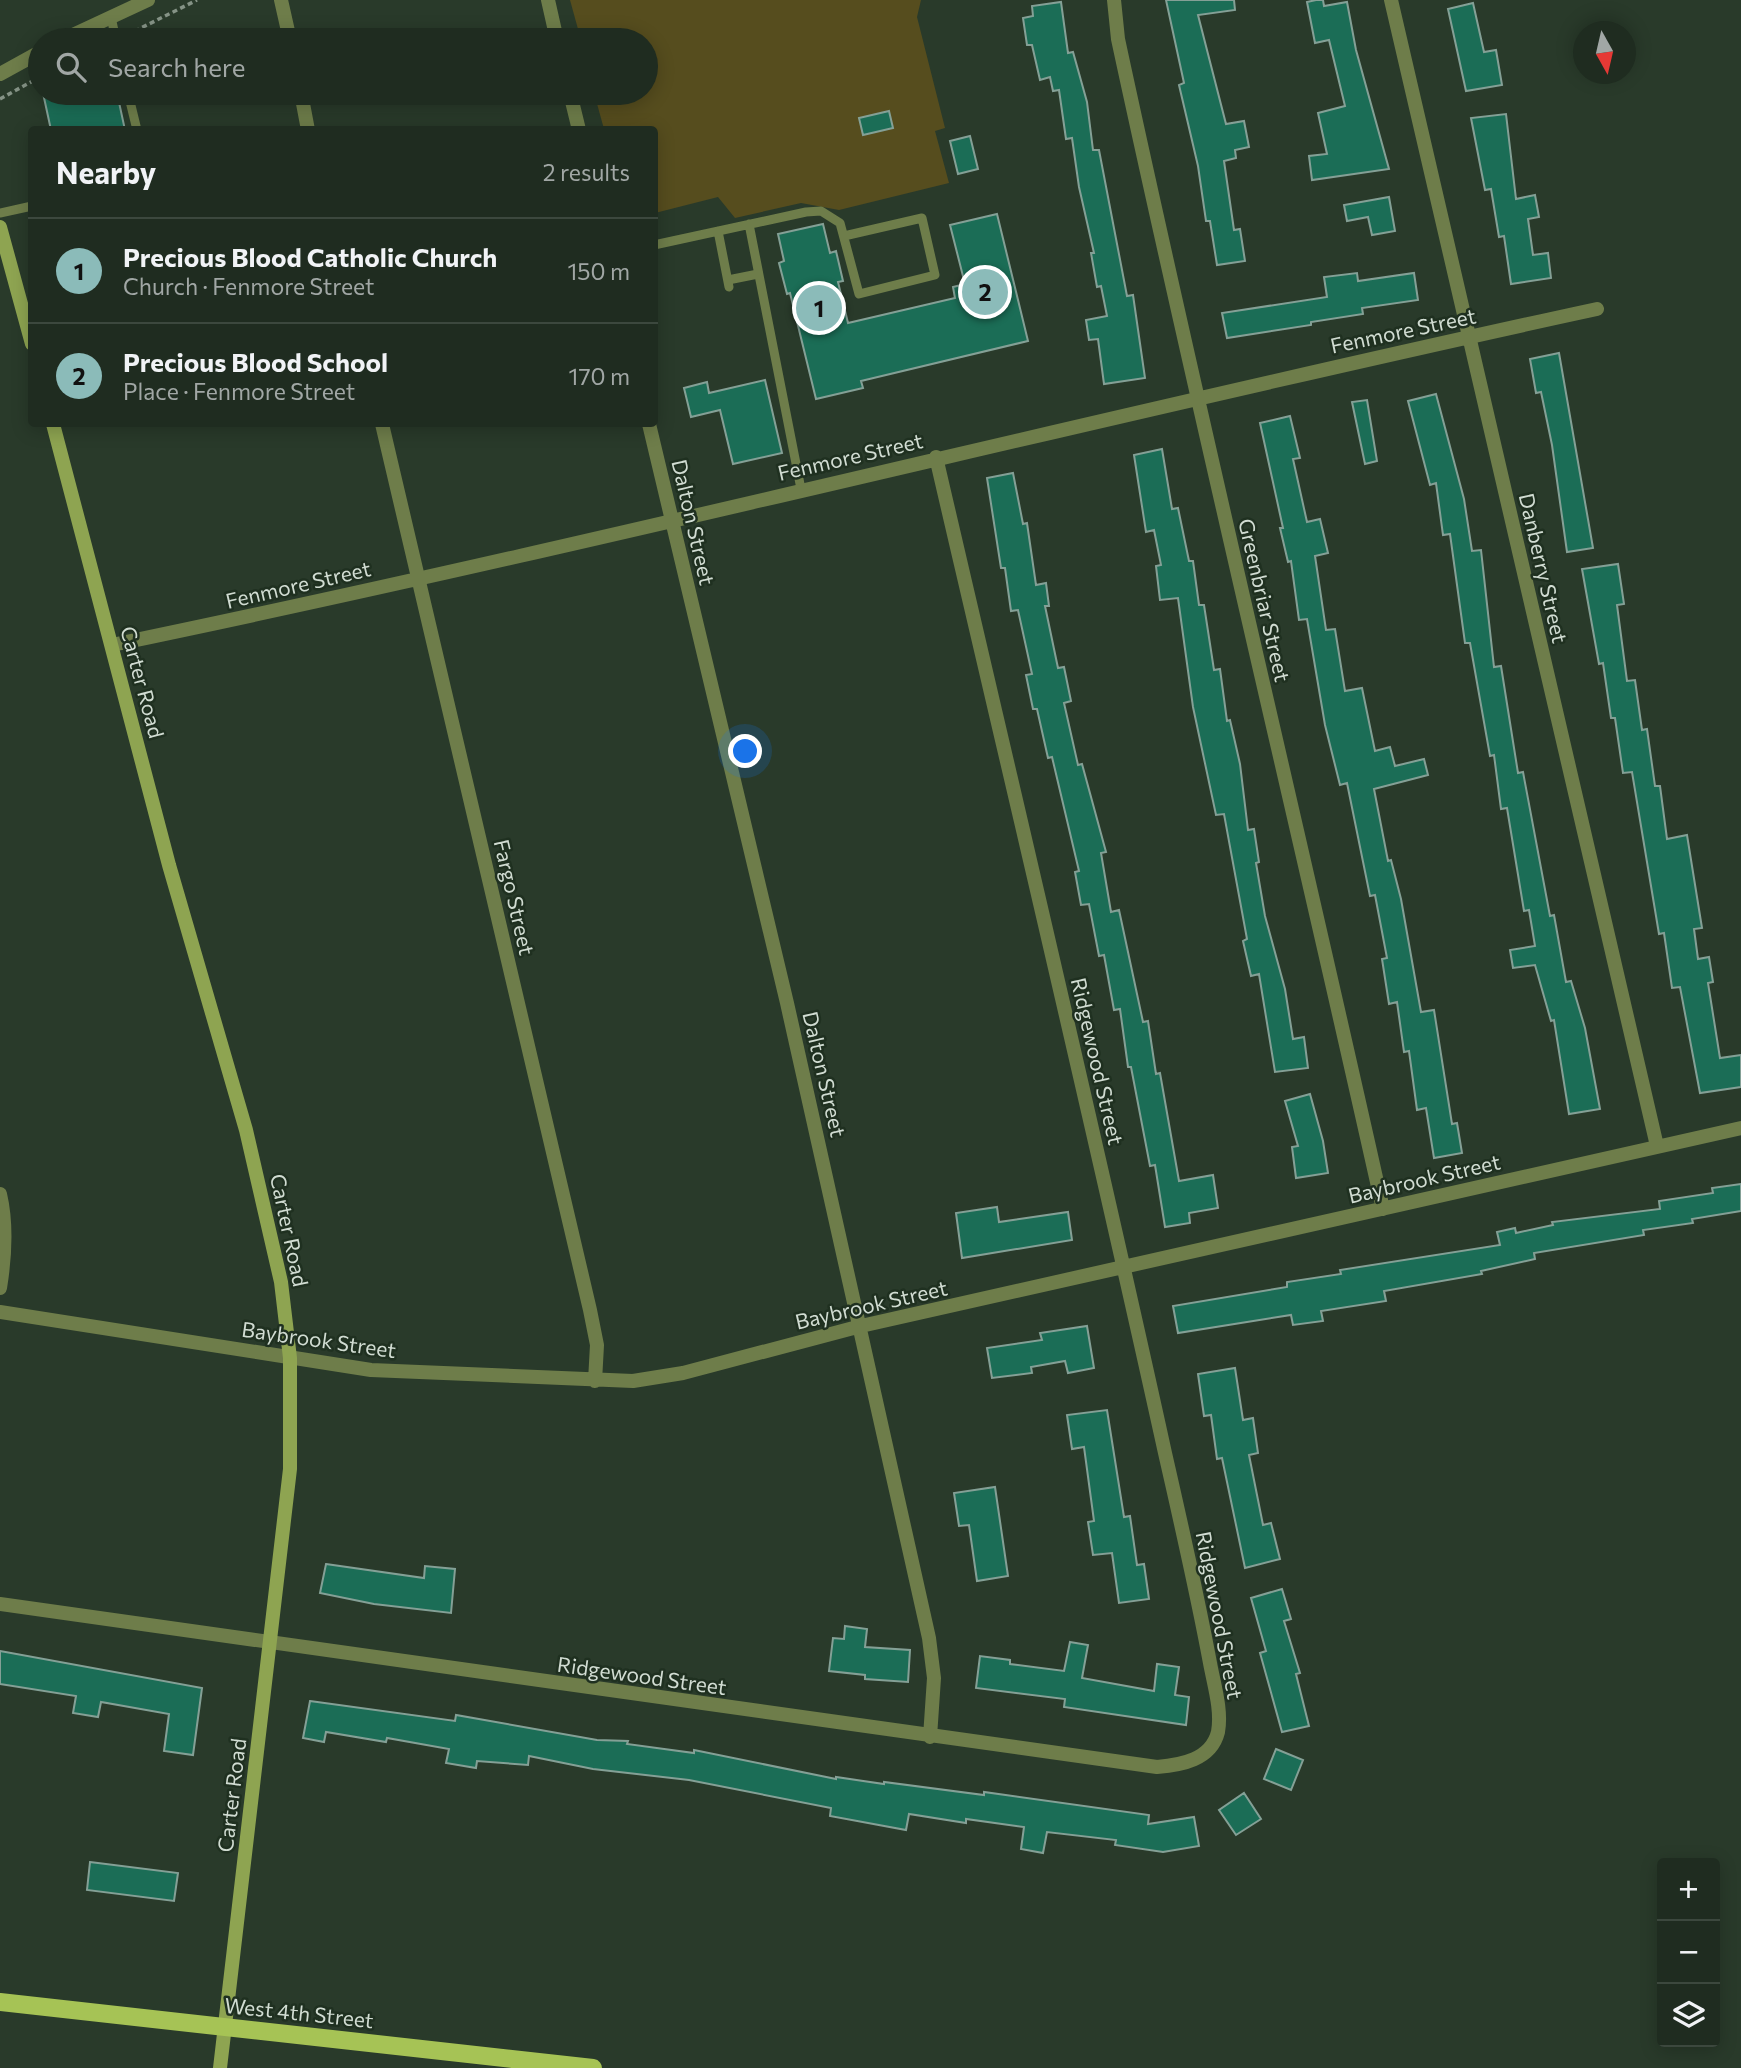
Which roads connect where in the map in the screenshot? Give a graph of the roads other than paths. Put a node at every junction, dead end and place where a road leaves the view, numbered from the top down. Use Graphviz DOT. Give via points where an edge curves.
graph roads {
  1 [pos="148,0"];
  2 [pos="282,0"];
  3 [pos="548,0"];
  4 [pos="1114,0"];
  5 [pos="1391,0"];
  6 [pos="111,17"];
  7 [pos="88,28"];
  8 [pos="113,28"];
  9 [pos="288,28"];
  10 [pos="554,28"];
  11 [pos="28,59"];
  12 [pos="0,74"];
  13 [pos="131,105"];
  14 [pos="304,105"];
  15 [pos="573,105"];
  16 [pos="136,126"];
  17 [pos="308,126"];
  18 [pos="578,126"];
  19 [pos="28,207"];
  20 [pos="0,213"];
  21 [pos="749,224"];
  22 [pos="0,227"];
  23 [pos="718,231"];
  24 [pos="844,236"];
  25 [pos="658,244"];
  26 [pos="4,260"];
  27 [pos="758,274"];
  28 [pos="1598,309"];
  29 [pos="27,312"];
  30 [pos="1468,337"];
  31 [pos="1195,397"];
  32 [pos="54,427"];
  33 [pos="383,427"];
  34 [pos="650,427"];
  35 [pos="936,457"];
  36 [pos="801,489"];
  37 [pos="672,519"];
  38 [pos="418,578"];
  39 [pos="112,645"];
  40 [pos="1741,1128"];
  41 [pos="1657,1146"];
  42 [pos="0,1194"];
  43 [pos="1383,1209"];
  44 [pos="1124,1267"];
  45 [pos="0,1288"];
  46 [pos="0,1312"];
  47 [pos="861,1326"];
  48 [pos="290,1358"];
  49 [pos="595,1381"];
  50 [pos="0,1605"];
  51 [pos="270,1643"];
  52 [pos="930,1737"];
  53 [pos="0,2002"];
  54 [pos="226,2026"];
  55 [pos="220,2068"];
  56 [pos="593,2068"];
  1 -- 6 [label="street"];
  2 -- 9 [label="street"];
  3 -- 10 [label="street"];
  4 -- 31 [label="street, Greenbriar Street" via="1118,39"];
  5 -- 30 [label="street, Danberry Street"];
  6 -- 7 [label="street"];
  6 -- 8 [label="lane"];
  11 -- 12 [label="street"];
  13 -- 16 [label="lane"];
  14 -- 17 [label="street"];
  15 -- 18 [label="street"];
  19 -- 20 [label="lane"];
  21 -- 23 [label="lane"];
  21 -- 24 [label="lane" via="821,211 840,223"];
  21 -- 27 [label="lane"];
  22 -- 26 [label="main road"];
  23 -- 25 [label="lane"];
  23 -- 27 [label="lane" via="729,284"];
  24 -- 24 [label="lane" via="859,294 935,275 922,218"];
  26 -- 29 [label="main road"];
  27 -- 36 [label="lane"];
  28 -- 30 [label="street, Fenmore Street"];
  30 -- 31 [label="street, Fenmore Street"];
  30 -- 41 [label="street, Danberry Street"];
  31 -- 35 [label="street, Fenmore Street"];
  31 -- 43 [label="street, Greenbriar Street" via="1298,826"];
  32 -- 39 [label="main road, Carter Road"];
  33 -- 38 [label="street, Fargo Street"];
  34 -- 37 [label="street, Dalton Street"];
  35 -- 36 [label="street, Fenmore Street"];
  35 -- 44 [label="street, Ridgewood Street"];
  36 -- 37 [label="street, Fenmore Street"];
  37 -- 38 [label="street, Fenmore Street"];
  37 -- 47 [label="street, Dalton Street"];
  38 -- 39 [label="street, Fenmore Street"];
  38 -- 49 [label="street, Fargo Street" via="590,1310 597,1345"];
  39 -- 48 [label="main road, Carter Road" via="169,865 247,1130 281,1282"];
  40 -- 41 [label="street, Baybrook Street"];
  41 -- 43 [label="street, Baybrook Street"];
  42 -- 45 [label="street" via="4,1260"];
  43 -- 44 [label="street, Baybrook Street"];
  44 -- 47 [label="street, Baybrook Street"];
  44 -- 52 [label="street, Ridgewood Street" via="1203,1623 1219,1717 1217,1734 1210,1749 1196,1759 1157,1767"];
  46 -- 48 [label="street, Baybrook Street"];
  47 -- 49 [label="street, Baybrook Street" via="683,1373"];
  47 -- 52 [label="street, Dalton Street" via="929,1638 934,1678"];
  48 -- 49 [label="street, Baybrook Street" via="371,1370"];
  48 -- 51 [label="main road, Carter Road" via="290,1469"];
  50 -- 51 [label="street, Ridgewood Street"];
  51 -- 52 [label="street, Ridgewood Street"];
  51 -- 54 [label="main road, Carter Road"];
  53 -- 54 [label="main road, West 4th Street"];
  54 -- 55 [label="main road, Carter Road"];
  54 -- 56 [label="main road, West 4th Street"];
}
